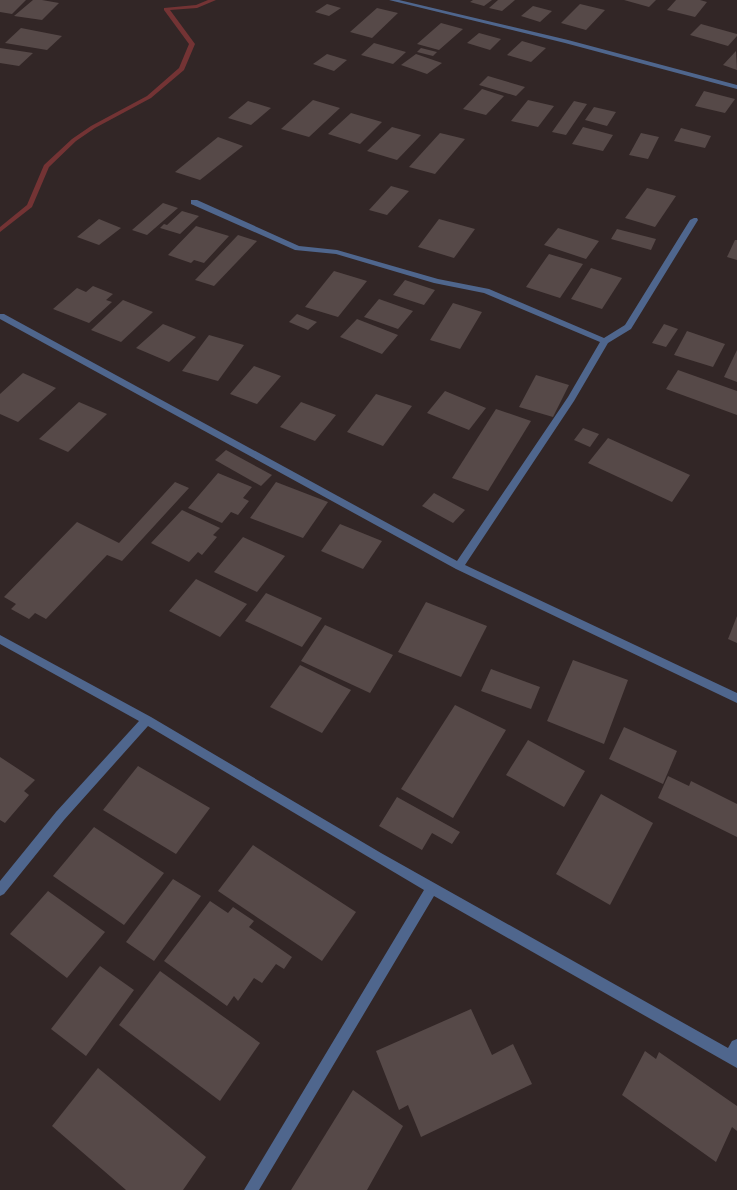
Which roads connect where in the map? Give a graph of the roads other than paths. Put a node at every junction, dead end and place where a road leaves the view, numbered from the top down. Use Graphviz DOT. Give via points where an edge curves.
graph roads {
  1 [pos="392,0"];
  2 [pos="737,87"];
  3 [pos="194,202"];
  4 [pos="694,220"];
  5 [pos="1,316"];
  6 [pos="605,341"];
  7 [pos="459,566"];
  8 [pos="0,639"];
  9 [pos="737,698"];
  10 [pos="146,720"];
  11 [pos="432,888"];
  12 [pos="0,890"];
  13 [pos="735,1055"];
  14 [pos="252,1190"];
  1 -- 2 [label="street" via="566,41"];
  3 -- 6 [label="street" via="298,248 337,252 437,281 486,291"];
  4 -- 6 [label="street" via="628,327"];
  5 -- 7 [label="street"];
  6 -- 7 [label="street" via="571,399"];
  7 -- 9 [label="street"];
  8 -- 10 [label="street"];
  10 -- 11 [label="street"];
  10 -- 12 [label="street" via="60,816"];
  11 -- 13 [label="street"];
  11 -- 14 [label="street"];
}
